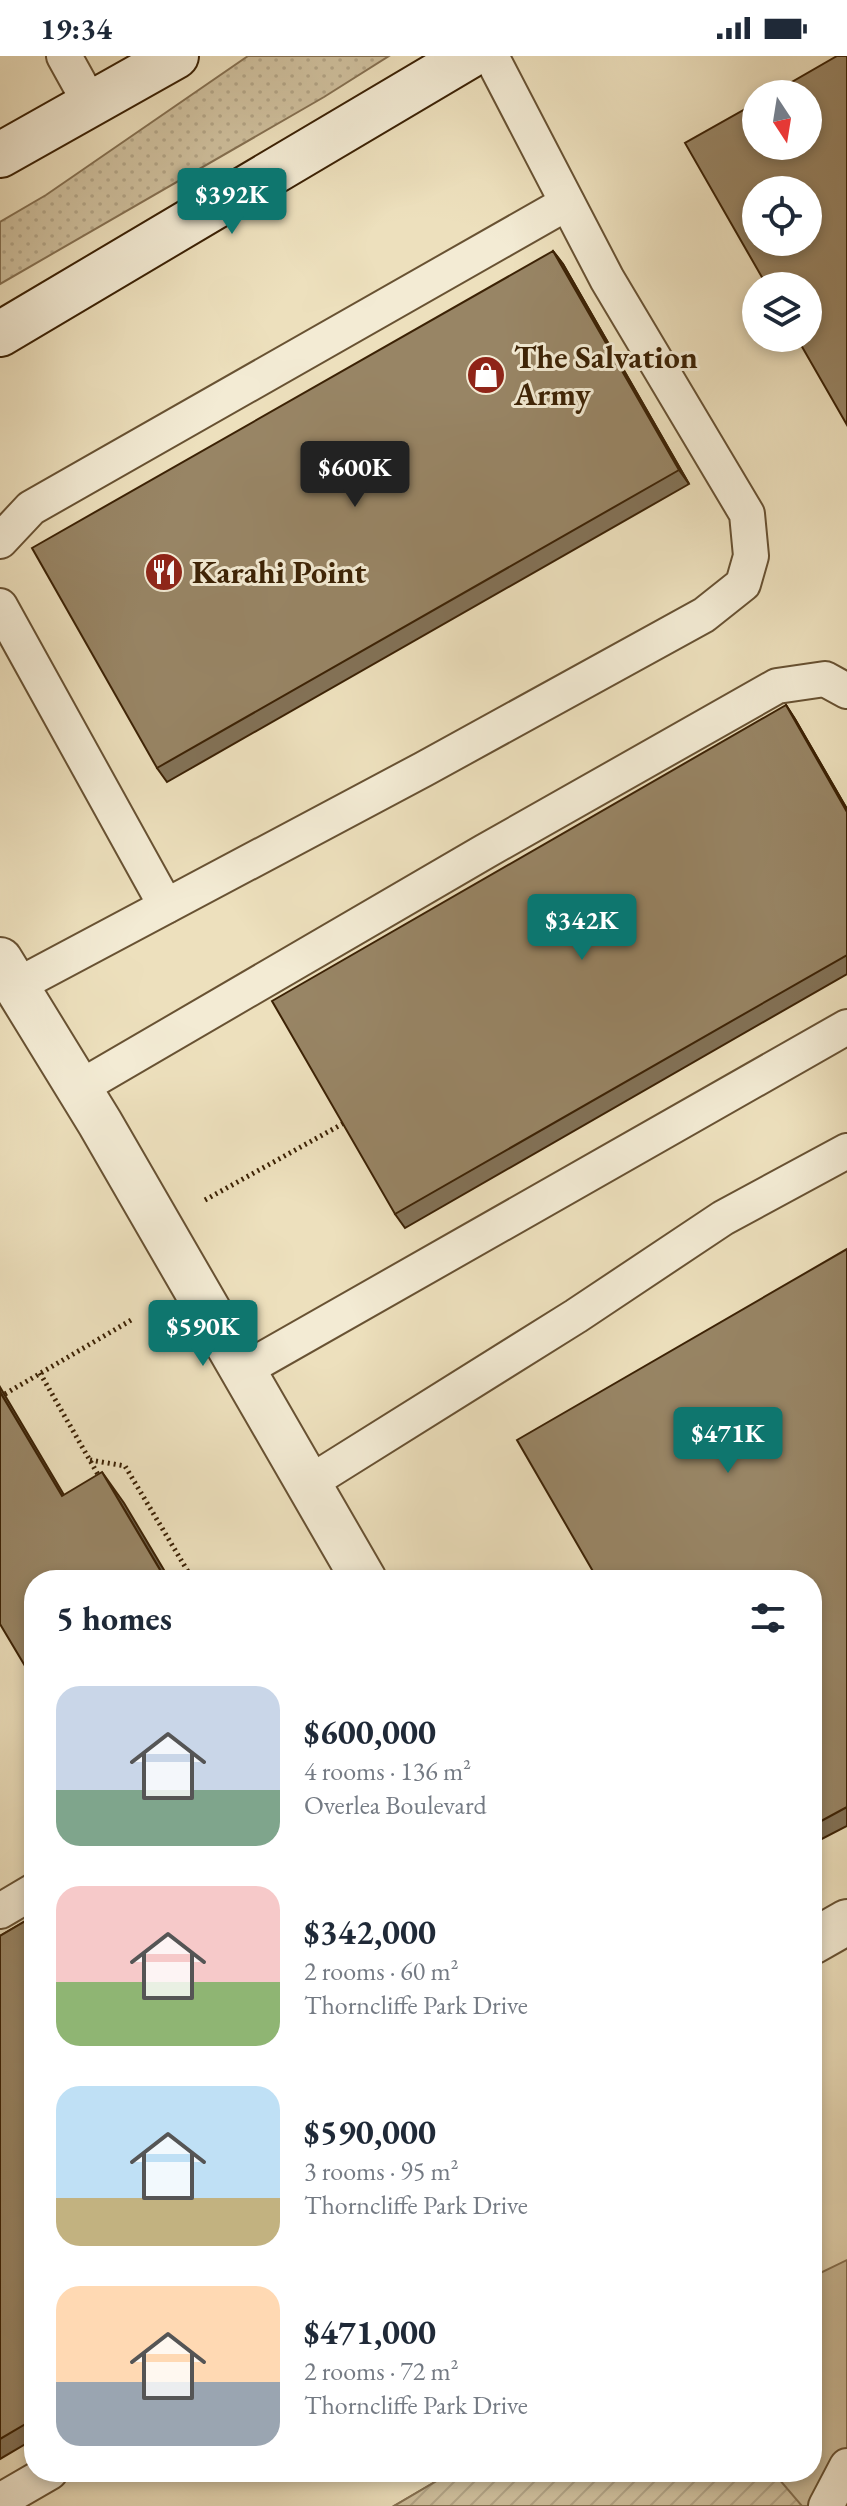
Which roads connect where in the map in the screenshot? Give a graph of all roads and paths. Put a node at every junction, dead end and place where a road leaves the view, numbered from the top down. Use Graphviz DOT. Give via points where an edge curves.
graph roads {
  1 [pos="64,56"];
  2 [pos="176,56"];
  3 [pos="469,56"];
  4 [pos="491,56"];
  5 [pos="90,103"];
  6 [pos="0,155"];
  7 [pos="567,203"];
  8 [pos="0,334"];
  9 [pos="0,541"];
  10 [pos="0,606"];
  11 [pos="847,691"];
  12 [pos="166,906"];
  13 [pos="8,973"];
  14 [pos="847,1027"];
  15 [pos="79,1088"];
  16 [pos="344,1123"];
  17 [pos="847,1151"];
  18 [pos="160,1226"];
  19 [pos="133,1319"];
  20 [pos="244,1370"];
  21 [pos="40,1373"];
  22 [pos="5,1394"];
  23 [pos="90,1460"];
  24 [pos="309,1483"];
  25 [pos="107,1489"];
  26 [pos="187,1570"];
  27 [pos="358,1570"];
  28 [pos="24,1897"];
  29 [pos="0,1911"];
  30 [pos="847,1922"];
  31 [pos="822,1936"];
  32 [pos="847,2466"];
  33 [pos="33,2482"];
  34 [pos="0,2501"];
  35 [pos="826,2506"];
  1 -- 5 [label="lane"];
  2 -- 5 [label="main road"];
  3 -- 8 [label="main road"];
  4 -- 7 [label="lane"];
  5 -- 6 [label="main road"];
  7 -- 9 [label="lane" via="31,508"];
  7 -- 12 [label="lane" via="747,514 751,556 743,584 704,615"];
  10 -- 12 [label="lane"];
  11 -- 15 [label="lane" via="825,679 777,686"];
  12 -- 13 [label="lane"];
  13 -- 15 [label="main road"];
  14 -- 20 [label="lane"];
  15 -- 18 [label="main road"];
  16 -- 18 [label="path"];
  17 -- 24 [label="lane" via="723,1218"];
  18 -- 20 [label="main road"];
  19 -- 21 [label="path"];
  20 -- 24 [label="main road"];
  21 -- 22 [label="path"];
  21 -- 23 [label="path"];
  23 -- 25 [label="path"];
  23 -- 26 [label="path" via="125,1466"];
  24 -- 27 [label="main road"];
  28 -- 29 [label="lane"];
  30 -- 31 [label="main road"];
  32 -- 35 [label="lane"];
  33 -- 34 [label="lane"];
}
